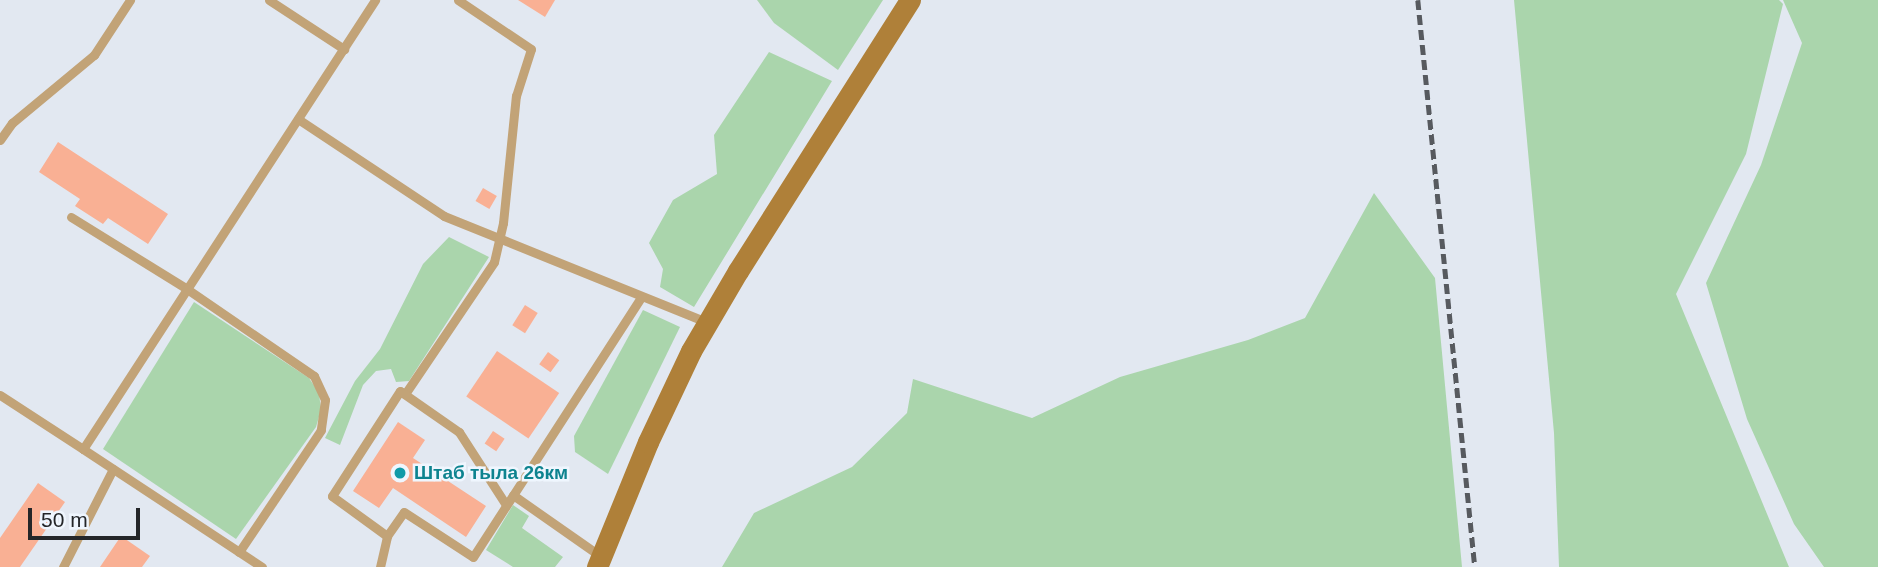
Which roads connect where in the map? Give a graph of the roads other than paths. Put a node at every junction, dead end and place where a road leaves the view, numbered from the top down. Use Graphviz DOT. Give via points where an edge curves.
graph roads {
  1 [pos="130,0"];
  2 [pos="269,0"];
  3 [pos="375,0"];
  4 [pos="458,0"];
  5 [pos="910,0"];
  6 [pos="344,48"];
  7 [pos="298,119"];
  8 [pos="0,140"];
  9 [pos="71,216"];
  10 [pos="499,238"];
  11 [pos="187,289"];
  12 [pos="641,297"];
  13 [pos="708,323"];
  14 [pos="0,394"];
  15 [pos="405,394"];
  16 [pos="83,449"];
  17 [pos="113,469"];
  18 [pos="513,495"];
  19 [pos="506,505"];
  20 [pos="387,536"];
  21 [pos="239,552"];
  22 [pos="599,562"];
  23 [pos="63,567"];
  24 [pos="262,567"];
  25 [pos="380,567"];
  1 -- 8 [label="lane" via="94,55 12,123"];
  2 -- 6 [label="lane"];
  3 -- 6 [label="lane"];
  4 -- 10 [label="lane" via="531,49 516,96"];
  5 -- 13 [label="street"];
  6 -- 7 [label="lane"];
  7 -- 10 [label="lane" via="444,216"];
  7 -- 11 [label="lane"];
  9 -- 11 [label="lane"];
  10 -- 12 [label="lane"];
  10 -- 15 [label="lane" via="494,262"];
  11 -- 16 [label="lane"];
  11 -- 21 [label="lane" via="314,376 325,400 321,430"];
  12 -- 13 [label="lane"];
  12 -- 18 [label="lane"];
  13 -- 22 [label="street" via="648,442"];
  14 -- 16 [label="lane"];
  15 -- 19 [label="lane" via="459,432"];
  15 -- 20 [label="lane" via="400,391 332,496"];
  16 -- 17 [label="lane"];
  17 -- 21 [label="lane"];
  17 -- 23 [label="lane"];
  18 -- 19 [label="lane"];
  18 -- 22 [label="lane"];
  19 -- 20 [label="lane" via="473,556 404,512"];
  20 -- 25 [label="lane"];
  21 -- 24 [label="lane"];
}
